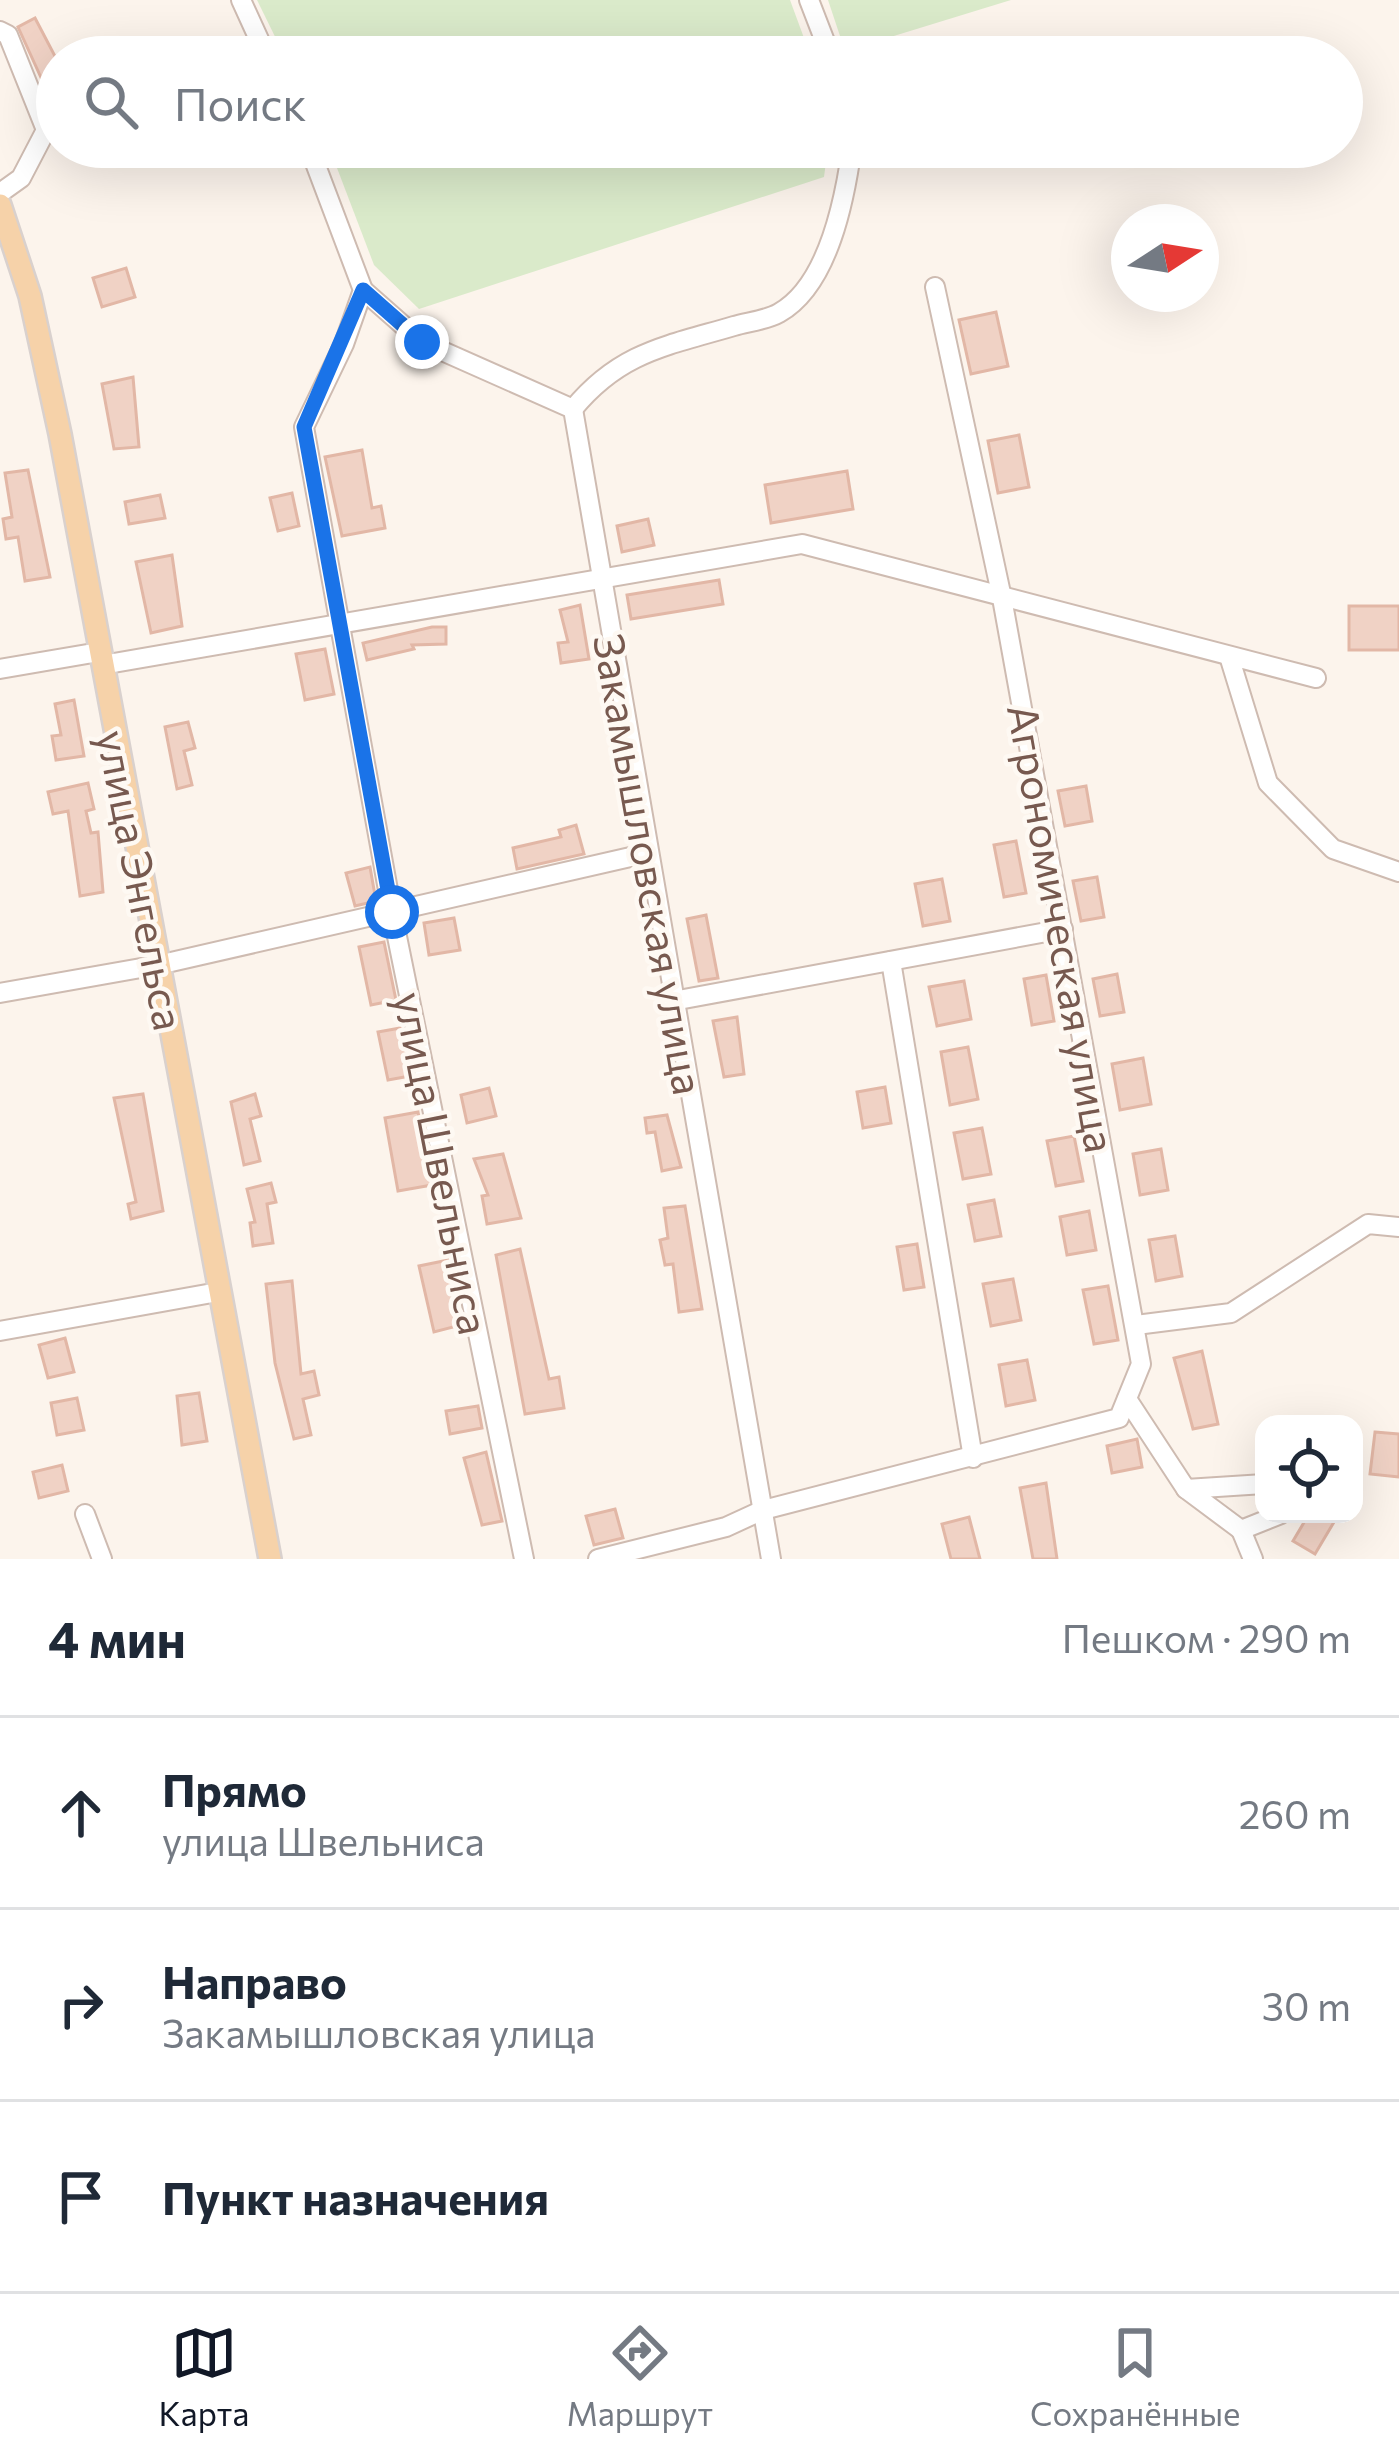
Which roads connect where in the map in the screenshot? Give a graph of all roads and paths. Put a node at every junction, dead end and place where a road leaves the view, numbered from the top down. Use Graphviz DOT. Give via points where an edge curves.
graph roads {
  1 [pos="241,0"];
  2 [pos="809,0"];
  3 [pos="0,31"];
  4 [pos="257,36"];
  5 [pos="823,36"];
  6 [pos="36,105"];
  7 [pos="36,149"];
  8 [pos="317,168"];
  9 [pos="849,168"];
  10 [pos="0,193"];
  11 [pos="0,205"];
  12 [pos="935,287"];
  13 [pos="363,290"];
  14 [pos="572,409"];
  15 [pos="601,577"];
  16 [pos="1002,598"];
  17 [pos="339,628"];
  18 [pos="1229,656"];
  19 [pos="100,658"];
  20 [pos="0,669"];
  21 [pos="1316,678"];
  22 [pos="648,853"];
  23 [pos="1399,872"];
  24 [pos="392,912"];
  25 [pos="1063,929"];
  26 [pos="891,961"];
  27 [pos="158,965"];
  28 [pos="0,993"];
  29 [pos="673,1001"];
  30 [pos="1399,1227"];
  31 [pos="218,1292"];
  32 [pos="1136,1325"];
  33 [pos="1,1333"];
  34 [pos="1127,1400"];
  35 [pos="973,1458"];
  36 [pos="1255,1485"];
  37 [pos="1186,1489"];
  38 [pos="763,1510"];
  39 [pos="85,1514"];
  40 [pos="1258,1523"];
  41 [pos="1241,1530"];
  42 [pos="102,1559"];
  43 [pos="270,1559"];
  44 [pos="524,1559"];
  45 [pos="598,1559"];
  46 [pos="771,1559"];
  47 [pos="1253,1559"];
  1 -- 4 [label="street"];
  2 -- 5 [label="street"];
  3 -- 6 [label="street"];
  7 -- 10 [label="street" via="21,178"];
  8 -- 13 [label="street"];
  9 -- 14 [label="street" via="844,208 818,270 781,313 650,349 600,376"];
  11 -- 19 [label="main road, улица Энгельса" via="29,296"];
  12 -- 16 [label="street, Агрономическая улица"];
  13 -- 14 [label="street" via="422,342"];
  13 -- 17 [label="street, улица Швельниса" via="304,427"];
  14 -- 15 [label="street, Закамышловская улица"];
  15 -- 16 [label="street" via="802,544"];
  15 -- 17 [label="street"];
  15 -- 22 [label="street, Закамышловская улица"];
  16 -- 18 [label="street"];
  16 -- 25 [label="street, Агрономическая улица"];
  17 -- 19 [label="street"];
  17 -- 24 [label="street, улица Швельниса"];
  18 -- 21 [label="street"];
  18 -- 23 [label="street" via="1268,783 1333,849"];
  19 -- 20 [label="street"];
  19 -- 27 [label="main road, улица Энгельса"];
  22 -- 24 [label="street"];
  22 -- 29 [label="street, Закамышловская улица"];
  24 -- 27 [label="street"];
  24 -- 44 [label="street, улица Швельниса"];
  25 -- 26 [label="street"];
  25 -- 32 [label="street, Агрономическая улица"];
  26 -- 29 [label="street"];
  26 -- 35 [label="street"];
  27 -- 28 [label="street"];
  27 -- 31 [label="main road, улица Энгельса"];
  29 -- 38 [label="street, Закамышловская улица"];
  30 -- 32 [label="street" via="1368,1224 1231,1313"];
  31 -- 33 [label="street"];
  31 -- 43 [label="main road, улица Энгельса"];
  32 -- 34 [label="street, Агрономическая улица" via="1141,1364"];
  34 -- 35 [label="street" via="1119,1418"];
  34 -- 37 [label="street"];
  35 -- 38 [label="street"];
  36 -- 37 [label="street"];
  37 -- 41 [label="street"];
  38 -- 45 [label="street"];
  38 -- 46 [label="street, Закамышловская улица"];
  39 -- 42 [label="street"];
  40 -- 41 [label="street"];
  41 -- 47 [label="street"];
}
